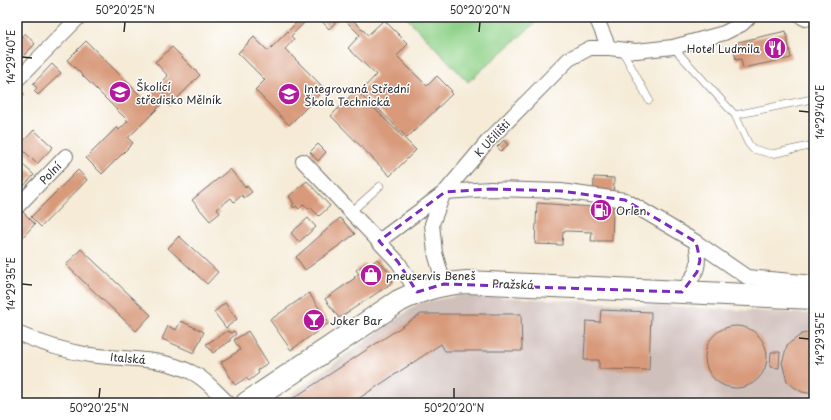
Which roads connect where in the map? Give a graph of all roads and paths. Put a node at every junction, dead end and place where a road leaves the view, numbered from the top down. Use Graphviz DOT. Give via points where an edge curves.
graph roads {
  1 [pos="79,17"];
  2 [pos="596,17"];
  3 [pos="749,17"];
  4 [pos="673,47"];
  5 [pos="616,49"];
  6 [pos="17,80"];
  7 [pos="812,99"];
  8 [pos="648,100"];
  9 [pos="735,115"];
  10 [pos="814,145"];
  11 [pos="66,156"];
  12 [pos="303,161"];
  13 [pos="380,186"];
  14 [pos="445,192"];
  15 [pos="17,206"];
  16 [pos="351,212"];
  17 [pos="378,241"];
  18 [pos="696,242"];
  19 [pos="814,283"];
  20 [pos="444,284"];
  21 [pos="417,292"];
  22 [pos="682,292"];
  23 [pos="814,298"];
  24 [pos="17,332"];
  25 [pos="228,403"];
  26 [pos="247,403"];
  1 -- 6 [label="street"];
  2 -- 5 [label="street"];
  3 -- 4 [label="street, K Učilišti" via="742,24 724,33"];
  4 -- 5 [label="street, K Učilišti" via="636,51"];
  4 -- 9 [label="lane"];
  5 -- 8 [label="lane"];
  5 -- 14 [label="street, K Učilišti" via="590,48 569,58 488,141"];
  7 -- 9 [label="lane"];
  9 -- 10 [label="lane" via="753,149 772,154"];
  11 -- 15 [label="street, Polní"];
  12 -- 16 [label="street"];
  13 -- 16 [label="lane"];
  14 -- 17 [label="street, K Učilišti"];
  14 -- 18 [label="street" via="490,189 561,191 625,200"];
  14 -- 20 [label="street" via="432,224 435,253"];
  16 -- 17 [label="street"];
  17 -- 21 [label="street" via="398,262"];
  18 -- 19 [label="street" via="747,277"];
  18 -- 22 [label="street" via="700,260 697,272"];
  20 -- 21 [label="main road, Pražská"];
  20 -- 22 [label="main road, Pražská" via="467,282"];
  21 -- 26 [label="main road, Pražská" via="399,301"];
  22 -- 23 [label="main road, Pražská"];
  24 -- 25 [label="street, Italská" via="41,344 90,355 165,362 192,372"];
}
